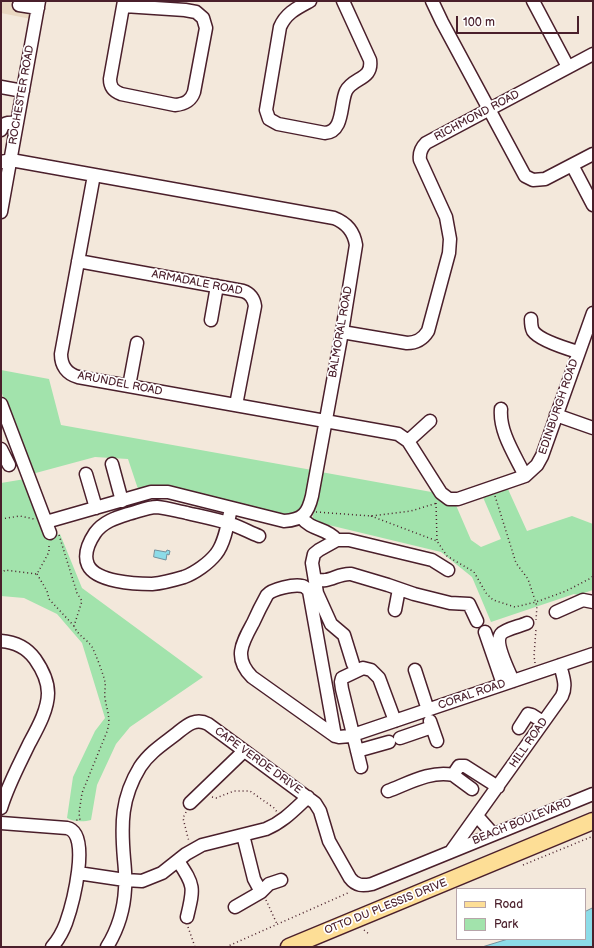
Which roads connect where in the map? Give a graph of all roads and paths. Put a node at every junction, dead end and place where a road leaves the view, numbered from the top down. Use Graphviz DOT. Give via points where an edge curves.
graph roads {
  1 [pos="310,1"];
  2 [pos="343,1"];
  3 [pos="432,1"];
  4 [pos="533,1"];
  5 [pos="124,4"];
  6 [pos="18,5"];
  7 [pos="39,5"];
  8 [pos="593,54"];
  9 [pos="568,68"];
  10 [pos="1,88"];
  11 [pos="23,91"];
  12 [pos="489,110"];
  13 [pos="17,123"];
  14 [pos="1,130"];
  15 [pos="593,154"];
  16 [pos="6,161"];
  17 [pos="572,165"];
  18 [pos="94,175"];
  19 [pos="593,205"];
  20 [pos="1,212"];
  21 [pos="78,261"];
  22 [pos="217,286"];
  23 [pos="593,313"];
  24 [pos="531,319"];
  25 [pos="211,320"];
  26 [pos="342,332"];
  27 [pos="136,343"];
  28 [pos="578,352"];
  29 [pos="129,386"];
  30 [pos="1,404"];
  31 [pos="236,405"];
  32 [pos="501,409"];
  33 [pos="556,415"];
  34 [pos="325,421"];
  35 [pos="430,422"];
  36 [pos="593,428"];
  37 [pos="408,442"];
  38 [pos="17,448"];
  39 [pos="1,449"];
  40 [pos="112,464"];
  41 [pos="9,465"];
  42 [pos="86,474"];
  43 [pos="525,476"];
  44 [pos="493,487"];
  45 [pos="440,500"];
  46 [pos="122,501"];
  47 [pos="96,508"];
  48 [pos="231,508"];
  49 [pos="304,514"];
  50 [pos="1,519"];
  51 [pos="227,523"];
  52 [pos="51,528"];
  53 [pos="259,536"];
  54 [pos="337,540"];
  55 [pos="437,542"];
  56 [pos="448,570"];
  57 [pos="1,574"];
  58 [pos="37,574"];
  59 [pos="593,576"];
  60 [pos="315,579"];
  61 [pos="399,589"];
  62 [pos="536,602"];
  63 [pos="593,602"];
  64 [pos="395,610"];
  65 [pos="556,612"];
  66 [pos="477,621"];
  67 [pos="533,624"];
  68 [pos="74,626"];
  69 [pos="485,632"];
  70 [pos="1,642"];
  71 [pos="593,654"];
  72 [pos="353,664"];
  73 [pos="560,665"];
  74 [pos="415,670"];
  75 [pos="538,673"];
  76 [pos="508,683"];
  77 [pos="427,710"];
  78 [pos="395,721"];
  79 [pos="543,722"];
  80 [pos="432,728"];
  81 [pos="335,736"];
  82 [pos="352,736"];
  83 [pos="533,737"];
  84 [pos="437,741"];
  85 [pos="244,751"];
  86 [pos="357,751"];
  87 [pos="361,767"];
  88 [pos="453,775"];
  89 [pos="498,786"];
  90 [pos="472,789"];
  91 [pos="388,791"];
  92 [pos="593,794"];
  93 [pos="308,797"];
  94 [pos="194,800"];
  95 [pos="1,808"];
  96 [pos="477,816"];
  97 [pos="284,820"];
  98 [pos="1,823"];
  99 [pos="74,825"];
  100 [pos="592,829"];
  101 [pos="493,834"];
  102 [pos="243,835"];
  103 [pos="195,849"];
  104 [pos="451,851"];
  105 [pos="178,861"];
  106 [pos="523,865"];
  107 [pos="78,873"];
  108 [pos="125,880"];
  109 [pos="281,880"];
  110 [pos="354,890"];
  111 [pos="263,896"];
  112 [pos="235,907"];
  113 [pos="187,917"];
  114 [pos="277,924"];
  115 [pos="189,931"];
  116 [pos="113,945"];
  117 [pos="52,947"];
  118 [pos="195,947"];
  119 [pos="226,947"];
  120 [pos="289,947"];
  1 -- 2 [label="street" via="289,13 282,22 266,110 269,119 278,124 325,133 332,131 337,125 347,90 354,82 366,76 370,68 370,60"];
  3 -- 12 [label="street"];
  4 -- 9 [label="street"];
  5 -- 5 [label="street" via="110,79 113,90 121,94 175,104 187,102 194,92 206,28 203,18 196,12 185,10"];
  6 -- 7 [label="street"];
  7 -- 11 [label="street, ROCHESTER ROAD"];
  8 -- 9 [label="street, RICHMOND ROAD"];
  9 -- 12 [label="street, RICHMOND ROAD"];
  10 -- 11 [label="street"];
  11 -- 13 [label="street, ROCHESTER ROAD"];
  12 -- 17 [label="street" via="522,172 528,178 541,180"];
  12 -- 26 [label="street, RICHMOND ROAD" via="426,143 420,152 420,160 446,217 450,239 449,253 425,336 416,342 407,343"];
  13 -- 14 [label="street" via="6,123"];
  13 -- 16 [label="street, ROCHESTER ROAD"];
  15 -- 17 [label="street"];
  16 -- 18 [label="street, BALMORAL ROAD"];
  16 -- 20 [label="street, ROCHESTER ROAD"];
  17 -- 19 [label="street"];
  18 -- 21 [label="street, ARUNDEL ROAD"];
  18 -- 26 [label="street, BALMORAL ROAD" via="334,218 343,223 353,235 356,250"];
  21 -- 22 [label="street, ARMADALE ROAD"];
  21 -- 29 [label="street, ARUNDEL ROAD" via="61,354 63,365 67,372 74,376"];
  22 -- 25 [label="street"];
  22 -- 31 [label="street, ARMADALE ROAD" via="246,292 254,302"];
  23 -- 28 [label="street, EDINBURGH ROAD"];
  24 -- 28 [label="street" via="531,327 536,335"];
  26 -- 34 [label="street, BALMORAL ROAD"];
  27 -- 29 [label="street"];
  28 -- 33 [label="street, EDINBURGH ROAD"];
  29 -- 31 [label="street, ARUNDEL ROAD"];
  30 -- 38 [label="street"];
  31 -- 34 [label="street, ARUNDEL ROAD"];
  32 -- 43 [label="street" via="502,424"];
  33 -- 36 [label="street"];
  33 -- 43 [label="street, EDINBURGH ROAD" via="540,461"];
  34 -- 37 [label="street" via="398,434"];
  34 -- 49 [label="street, BALMORAL ROAD" via="312,496"];
  35 -- 37 [label="street"];
  37 -- 45 [label="street" via="441,493"];
  38 -- 39 [label="street"];
  38 -- 52 [label="street"];
  39 -- 41 [label="street"];
  40 -- 46 [label="street"];
  42 -- 47 [label="street"];
  43 -- 44 [label="street, EDINBURGH ROAD"];
  44 -- 45 [label="street, EDINBURGH ROAD" via="458,498"];
  44 -- 62 [label="path" via="516,563 528,579"];
  45 -- 49 [label="path" via="411,510 371,516"];
  45 -- 55 [label="path"];
  46 -- 47 [label="street"];
  46 -- 48 [label="street" via="151,492 168,492"];
  47 -- 52 [label="street"];
  48 -- 49 [label="street" via="284,521 292,521"];
  48 -- 51 [label="street"];
  49 -- 54 [label="street" via="309,526 327,531"];
  50 -- 52 [label="path" via="20,516"];
  51 -- 51 [label="street" via="216,554 195,571 173,580 152,584 110,579 93,572 87,560 90,540 97,530 117,517 156,507"];
  51 -- 53 [label="street"];
  52 -- 58 [label="path" via="49,552"];
  52 -- 68 [label="path" via="82,602"];
  54 -- 56 [label="street" via="349,540 432,560"];
  54 -- 60 [label="street" via="314,554 312,563"];
  57 -- 58 [label="path" via="5,570"];
  58 -- 68 [label="path" via="49,599"];
  59 -- 62 [label="path" via="566,591"];
  60 -- 61 [label="street" via="324,581 351,574"];
  60 -- 72 [label="street" via="317,593 324,609 331,624 344,635"];
  61 -- 64 [label="street"];
  61 -- 66 [label="street" via="450,603 469,604"];
  62 -- 67 [label="path"];
  63 -- 65 [label="street" via="583,600"];
  67 -- 75 [label="path" via="534,656"];
  67 -- 76 [label="street" via="504,631 499,637"];
  68 -- 99 [label="path" via="77,633 92,647 105,681 109,726 82,793 80,820"];
  69 -- 76 [label="street"];
  70 -- 95 [label="street" via="18,645 33,657 46,678 48,694 41,718 8,787"];
  71 -- 73 [label="street, CORAL ROAD"];
  73 -- 75 [label="street, CORAL ROAD"];
  73 -- 79 [label="street, HILL ROAD" via="564,691"];
  74 -- 77 [label="street"];
  75 -- 76 [label="street, CORAL ROAD"];
  76 -- 77 [label="street, CORAL ROAD"];
  77 -- 78 [label="street, CORAL ROAD"];
  77 -- 80 [label="street"];
  78 -- 82 [label="street, CORAL ROAD"];
  78 -- 82 [label="street" via="376,674 367,668 356,670 344,676 341,682"];
  79 -- 83 [label="street, HILL ROAD"];
  79 -- 83 [label="street" via="528,714 514,725"];
  80 -- 84 [label="street"];
  80 -- 86 [label="street"];
  81 -- 81 [label="street" via="247,673 242,661 243,642 267,595 273,590 298,585 308,589"];
  81 -- 82 [label="street, CORAL ROAD"];
  82 -- 86 [label="street"];
  83 -- 89 [label="street, HILL ROAD"];
  85 -- 93 [label="street, CAPE VERDE DRIVE"];
  85 -- 94 [label="street"];
  85 -- 108 [label="street, CAPE VERDE DRIVE" via="208,724 198,721 188,724 155,750 134,779 122,815"];
  86 -- 87 [label="street"];
  88 -- 89 [label="street" via="457,768 463,765"];
  88 -- 90 [label="street"];
  88 -- 91 [label="street" via="428,776"];
  89 -- 96 [label="street, HILL ROAD"];
  92 -- 101 [label="street, BEACH BOULEVARD"];
  93 -- 97 [label="street"];
  93 -- 104 [label="street, CAPE VERDE DRIVE" via="318,806 330,844 352,882 358,885 372,884"];
  94 -- 97 [label="path" via="208,796 216,798 234,791 250,791 274,808"];
  94 -- 103 [label="path" via="183,818 188,838"];
  96 -- 101 [label="street"];
  96 -- 104 [label="street, HILL ROAD"];
  97 -- 102 [label="street" via="266,829"];
  98 -- 99 [label="street"];
  99 -- 107 [label="street" via="79,840"];
  100 -- 106 [label="path"];
  100 -- 120 [label="main road, OTTO DU PLESSIS DRIVE"];
  101 -- 104 [label="street, BEACH BOULEVARD"];
  102 -- 103 [label="street"];
  102 -- 111 [label="street" via="254,879"];
  103 -- 105 [label="street"];
  105 -- 108 [label="street" via="151,878 142,881"];
  105 -- 113 [label="street" via="191,882 192,896"];
  107 -- 108 [label="street"];
  107 -- 117 [label="street" via="70,910"];
  108 -- 116 [label="street, CAPE VERDE DRIVE" via="122,914"];
  109 -- 111 [label="street" via="269,884"];
  110 -- 114 [label="path"];
  111 -- 112 [label="street"];
  111 -- 114 [label="path"];
  114 -- 119 [label="path"];
  115 -- 118 [label="path"];
}
